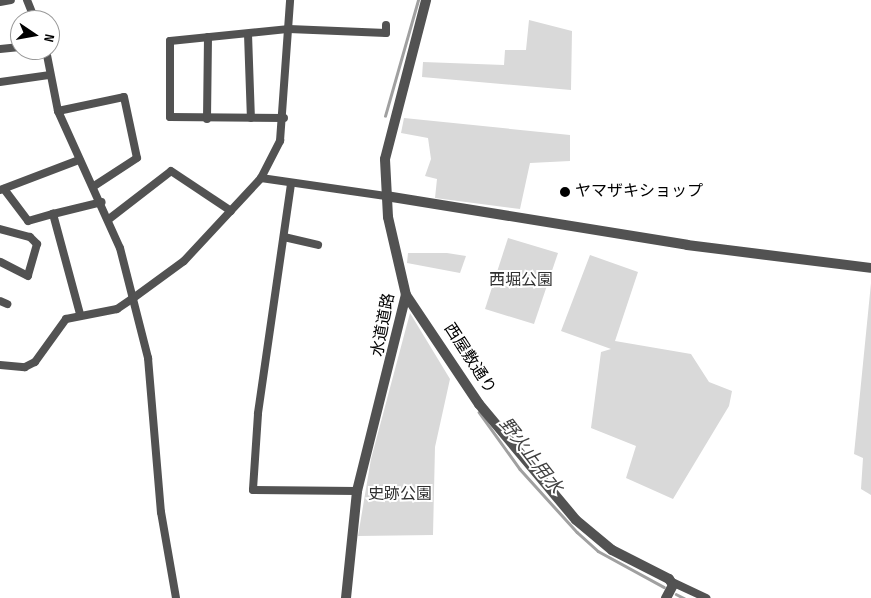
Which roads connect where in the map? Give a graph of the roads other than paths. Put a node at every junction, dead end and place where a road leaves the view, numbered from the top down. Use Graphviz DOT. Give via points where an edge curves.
graph roads {
  1 [pos="11,0"];
  2 [pos="290,0"];
  3 [pos="426,0"];
  4 [pos="0,2"];
  5 [pos="386,25"];
  6 [pos="289,29"];
  7 [pos="248,34"];
  8 [pos="208,37"];
  9 [pos="47,60"];
  10 [pos="49,75"];
  11 [pos="0,82"];
  12 [pos="58,111"];
  13 [pos="251,118"];
  14 [pos="284,118"];
  15 [pos="207,119"];
  16 [pos="79,160"];
  17 [pos="261,178"];
  18 [pos="291,184"];
  19 [pos="94,186"];
  20 [pos="2,190"];
  21 [pos="386,196"];
  22 [pos="102,202"];
  23 [pos="231,211"];
  24 [pos="53,214"];
  25 [pos="110,219"];
  26 [pos="0,228"];
  27 [pos="284,237"];
  28 [pos="318,245"];
  29 [pos="0,262"];
  30 [pos="871,268"];
  31 [pos="406,296"];
  32 [pos="132,299"];
  33 [pos="80,314"];
  34 [pos="0,365"];
  35 [pos="357,491"];
  36 [pos="672,582"];
  37 [pos="176,598"];
  38 [pos="346,598"];
  39 [pos="666,598"];
  40 [pos="707,598"];
  1 -- 4 [label="street"];
  2 -- 6 [label="street"];
  3 -- 21 [label="street, 水道道路" via="387,144"];
  5 -- 6 [label="street" via="386,33"];
  6 -- 7 [label="street"];
  6 -- 14 [label="street"];
  7 -- 8 [label="street"];
  7 -- 13 [label="street"];
  8 -- 15 [label="street"];
  8 -- 15 [label="street" via="170,41 170,117"];
  9 -- 10 [label="street"];
  10 -- 11 [label="street"];
  10 -- 12 [label="street"];
  12 -- 16 [label="street"];
  12 -- 19 [label="street" via="124,97 137,158"];
  13 -- 14 [label="street"];
  13 -- 15 [label="street"];
  14 -- 17 [label="street" via="275,159"];
  16 -- 19 [label="street"];
  16 -- 20 [label="street"];
  17 -- 18 [label="street"];
  17 -- 23 [label="street"];
  18 -- 21 [label="street"];
  18 -- 27 [label="street"];
  19 -- 22 [label="street"];
  20 -- 24 [label="street" via="28,221"];
  21 -- 30 [label="street" via="687,245"];
  21 -- 31 [label="street, 水道道路"];
  22 -- 24 [label="street"];
  22 -- 25 [label="street"];
  23 -- 25 [label="street" via="171,171"];
  23 -- 32 [label="street" via="184,260"];
  24 -- 33 [label="street"];
  25 -- 32 [label="street"];
  26 -- 29 [label="street" via="30,237 38,244 28,276"];
  27 -- 28 [label="street"];
  27 -- 35 [label="street" via="258,414 253,490"];
  31 -- 35 [label="street, 水道道路"];
  31 -- 36 [label="street, 西屋敷通り" via="479,404 576,520 612,550"];
  32 -- 33 [label="street" via="117,309"];
  32 -- 37 [label="street" via="148,358 161,512"];
  33 -- 34 [label="street" via="66,319 35,362 25,367"];
  35 -- 38 [label="street, 水道道路"];
  36 -- 39 [label="street"];
  36 -- 40 [label="street"];
}
